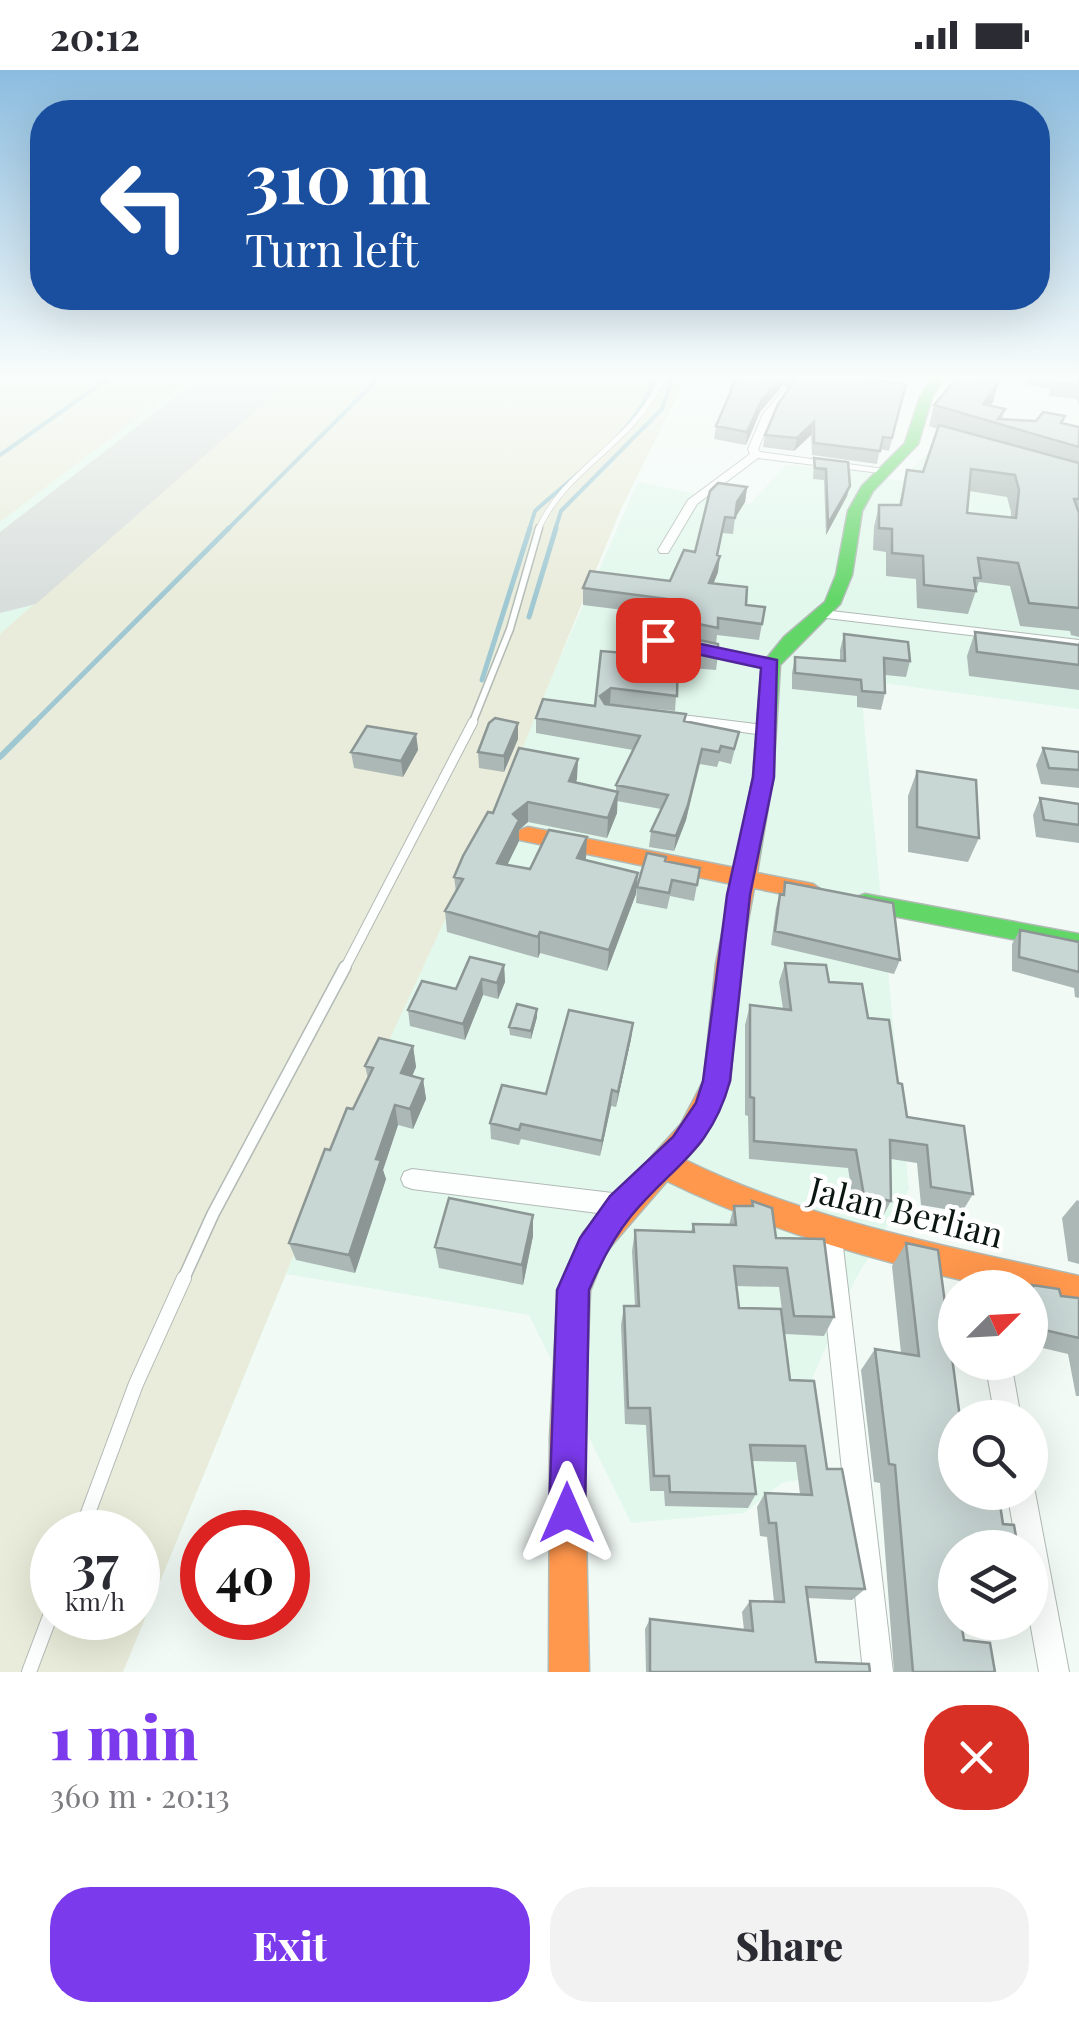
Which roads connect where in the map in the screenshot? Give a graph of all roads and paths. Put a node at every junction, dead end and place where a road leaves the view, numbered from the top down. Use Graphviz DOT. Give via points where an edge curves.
graph roads {
  1 [pos="607,451"];
  2 [pos="754,451"];
  3 [pos="904,451"];
  4 [pos="756,455"];
  5 [pos="884,472"];
  6 [pos="664,550"];
  7 [pos="823,614"];
  8 [pos="630,634"];
  9 [pos="1079,644"];
  10 [pos="679,645"];
  11 [pos="696,648"];
  12 [pos="770,664"];
  13 [pos="649,716"];
  14 [pos="764,730"];
  15 [pos="528,835"];
  16 [pos="742,878"];
  17 [pos="1079,944"];
  18 [pos="666,1165"];
  19 [pos="412,1179"];
  20 [pos="621,1206"];
  21 [pos="829,1230"];
  22 [pos="956,1270"];
  23 [pos="1048,1288"];
  24 [pos="1079,1292"];
  25 [pos="90,1510"];
  26 [pos="1024,1510"];
  27 [pos="42,1640"];
  28 [pos="30,1672"];
  29 [pos="569,1672"];
  30 [pos="878,1672"];
  31 [pos="1054,1672"];
  1 -- 25 [label="lane" via="542,519 516,610 464,742 213,1214 136,1384"];
  2 -- 4 [label="street"];
  3 -- 5 [label="street"];
  4 -- 5 [label="street"];
  4 -- 6 [label="street" via="692,502"];
  5 -- 7 [label="street" via="855,511 844,575"];
  7 -- 9 [label="street"];
  7 -- 12 [label="street"];
  8 -- 10 [label="lane"];
  11 -- 12 [label="lane"];
  12 -- 14 [label="street"];
  13 -- 14 [label="street"];
  14 -- 16 [label="street" via="763,777"];
  15 -- 16 [label="street"];
  16 -- 17 [label="street"];
  16 -- 18 [label="street" via="717,1081 709,1108"];
  18 -- 20 [label="street"];
  18 -- 21 [label="street, Jalan Berlian" via="742,1204"];
  19 -- 20 [label="street"];
  20 -- 29 [label="street" via="573,1290"];
  21 -- 22 [label="street, Jalan Berlian"];
  21 -- 30 [label="street"];
  23 -- 24 [label="street, Jalan Berlian"];
  26 -- 31 [label="street"];
  27 -- 28 [label="lane"];
}
